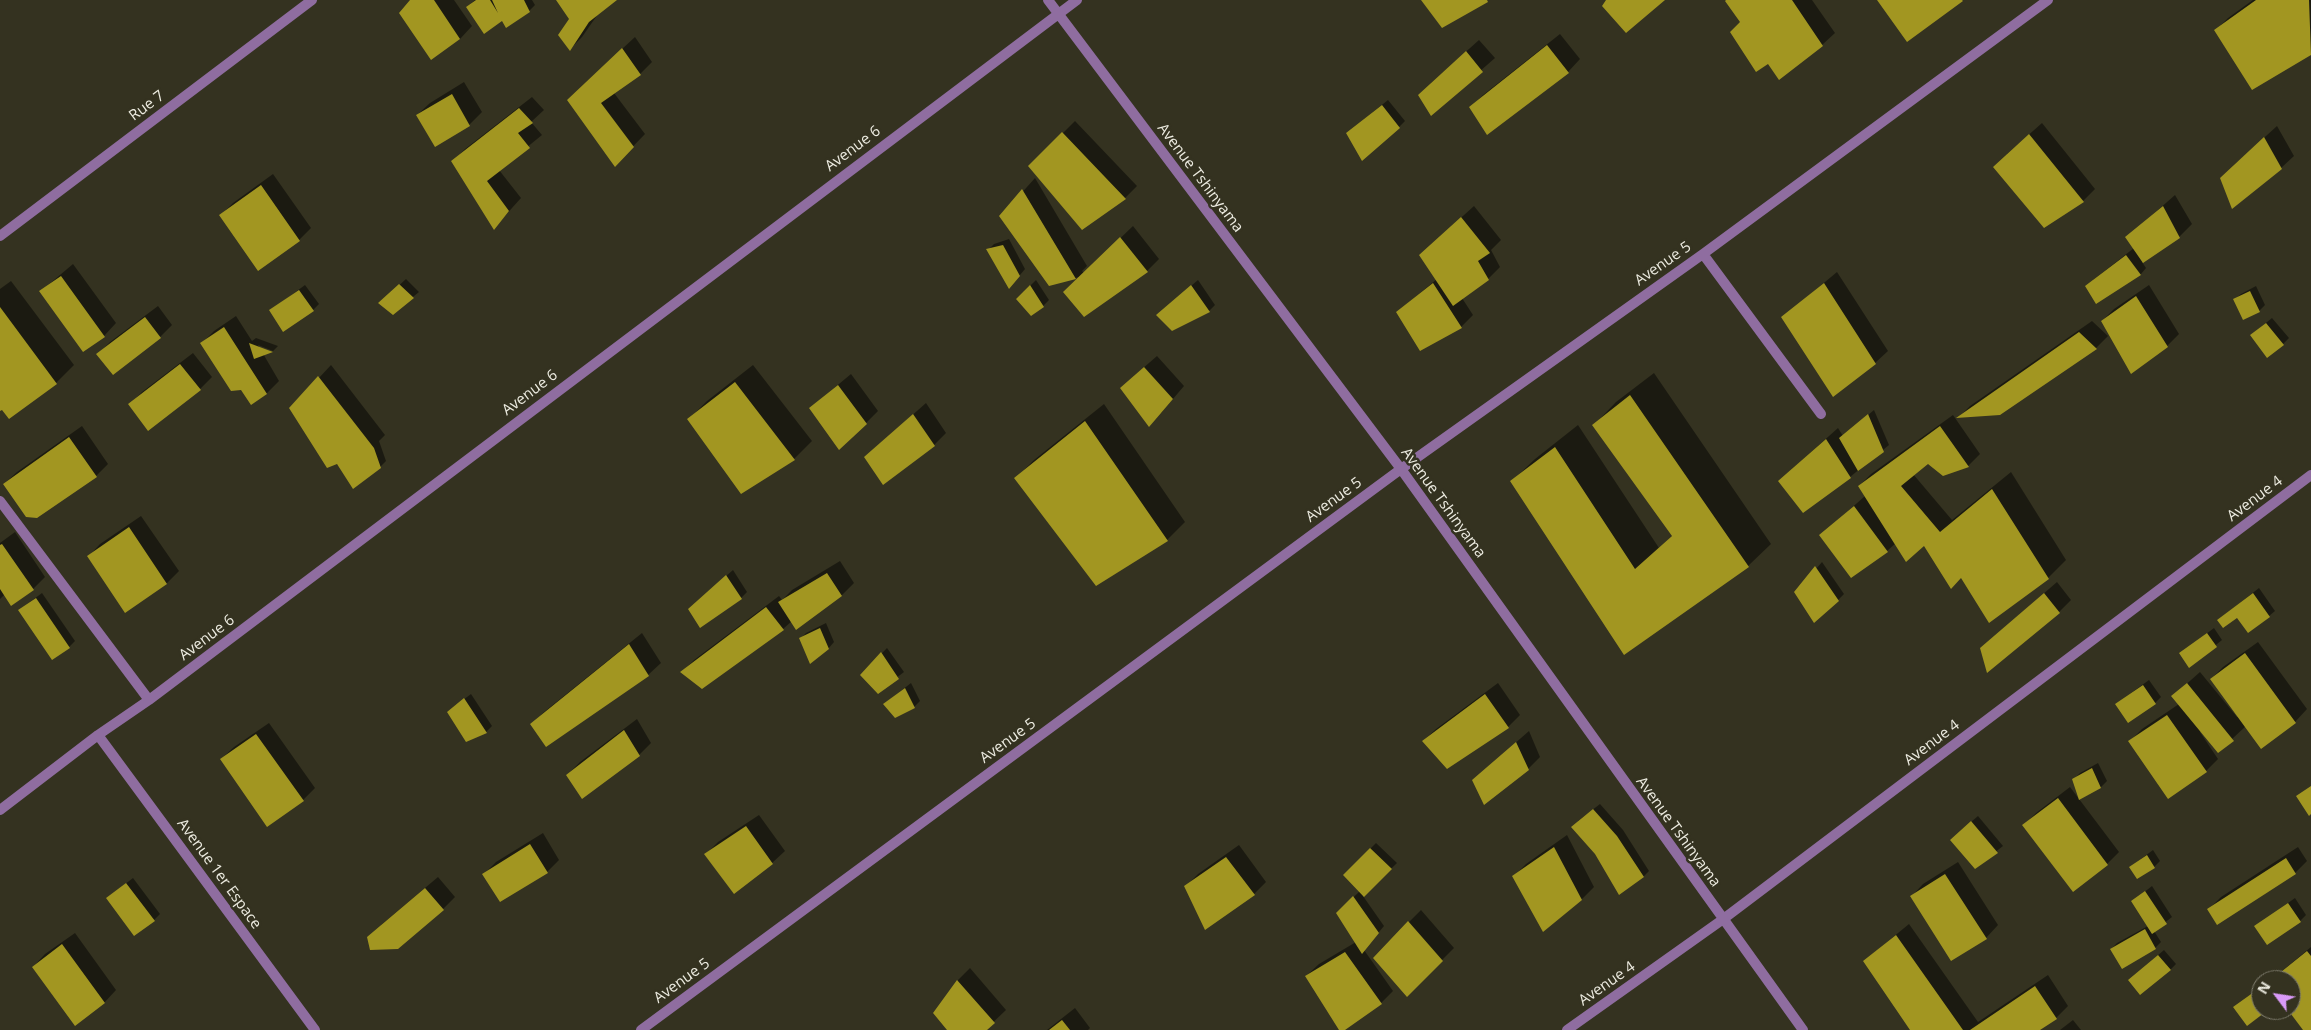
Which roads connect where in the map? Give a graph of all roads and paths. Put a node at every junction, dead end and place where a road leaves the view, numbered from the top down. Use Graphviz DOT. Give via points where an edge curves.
graph roads {
  1 [pos="312,0"];
  2 [pos="1048,0"];
  3 [pos="1077,0"];
  4 [pos="2048,0"];
  5 [pos="1057,14"];
  6 [pos="0,236"];
  7 [pos="1703,254"];
  8 [pos="1821,414"];
  9 [pos="1401,469"];
  10 [pos="2311,475"];
  11 [pos="0,500"];
  12 [pos="149,700"];
  13 [pos="98,735"];
  14 [pos="0,810"];
  15 [pos="1722,920"];
  16 [pos="315,1030"];
  17 [pos="641,1030"];
  18 [pos="1567,1030"];
  19 [pos="1803,1030"];
  1 -- 6 [label="street, Rue 7"];
  2 -- 5 [label="street, Avenue Tshinyama"];
  3 -- 5 [label="street, Avenue 6"];
  4 -- 7 [label="street, Avenue 5"];
  5 -- 9 [label="street, Avenue Tshinyama"];
  5 -- 12 [label="street, Avenue 6"];
  7 -- 8 [label="street"];
  7 -- 9 [label="street, Avenue 5"];
  9 -- 15 [label="street, Avenue Tshinyama"];
  9 -- 17 [label="street, Avenue 5"];
  10 -- 15 [label="street, Avenue 4"];
  11 -- 12 [label="street"];
  12 -- 13 [label="street, Avenue 6"];
  13 -- 14 [label="street, Avenue 6"];
  13 -- 16 [label="street, Avenue 1er Espace"];
  15 -- 18 [label="street, Avenue 4"];
  15 -- 19 [label="street, Avenue Tshinyama"];
}
